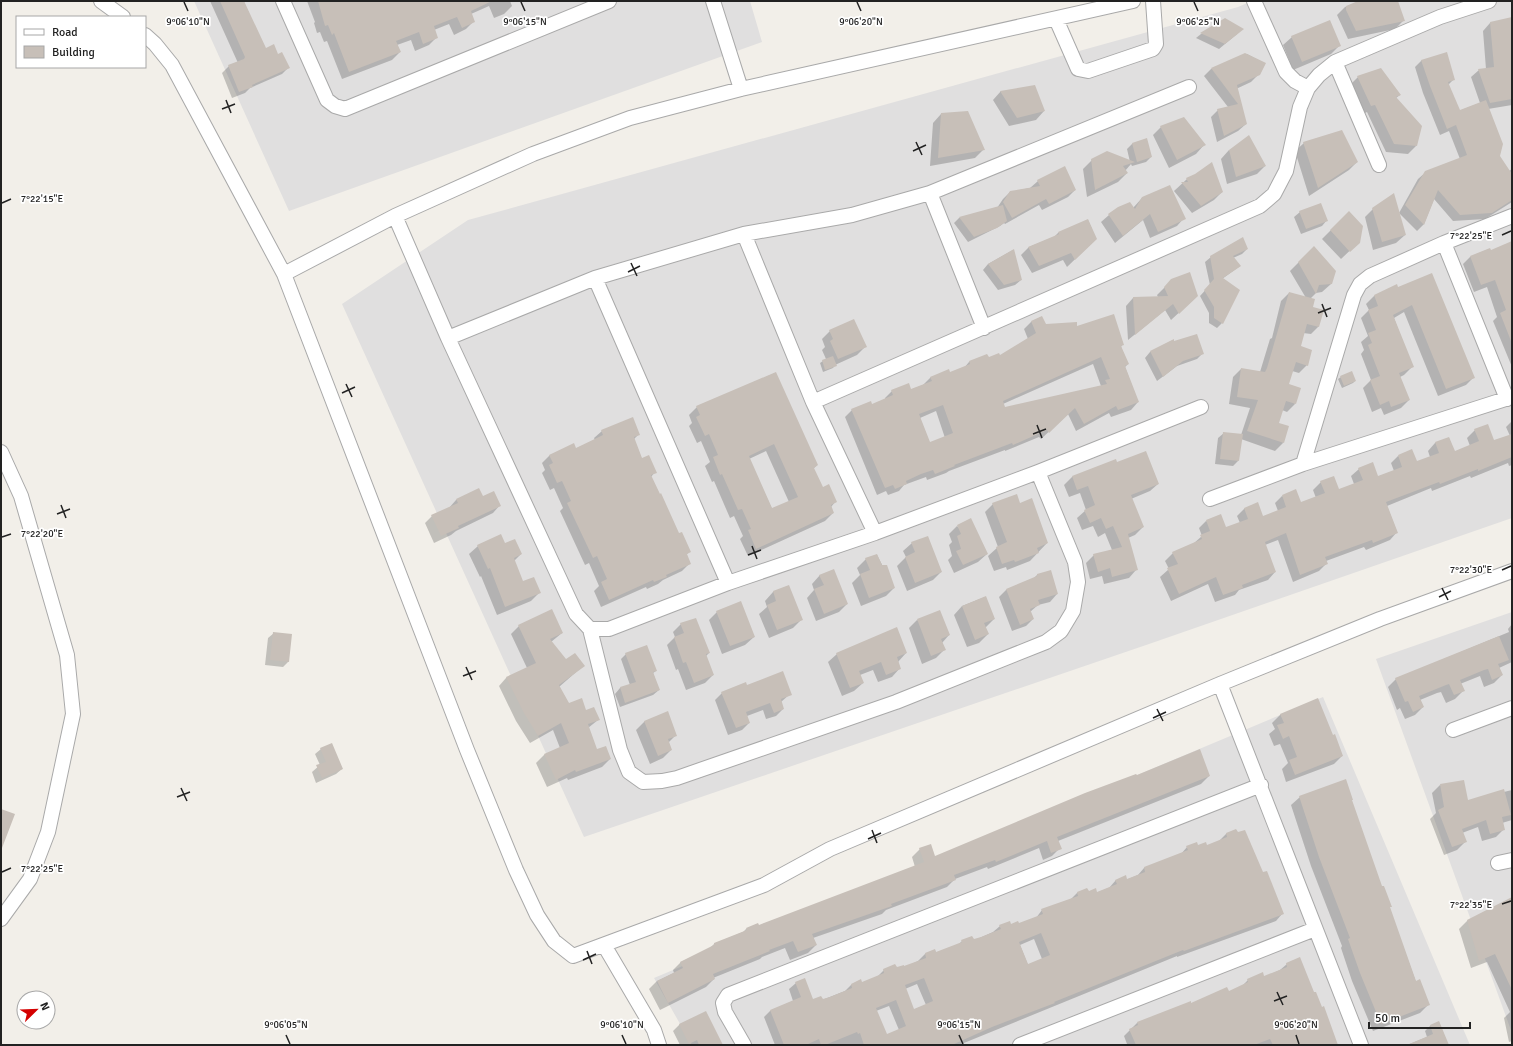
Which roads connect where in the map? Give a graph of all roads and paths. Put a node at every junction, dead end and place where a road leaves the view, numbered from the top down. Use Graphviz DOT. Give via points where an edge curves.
graph roads {
  1 [pos="101,1"];
  2 [pos="283,1"];
  3 [pos="609,1"];
  4 [pos="713,1"];
  5 [pos="1133,1"];
  6 [pos="1153,1"];
  7 [pos="1254,1"];
  8 [pos="1489,1"];
  9 [pos="1117,3"];
  10 [pos="122,16"];
  11 [pos="1056,19"];
  12 [pos="146,36"];
  13 [pos="1335,62"];
  14 [pos="1189,87"];
  15 [pos="1308,88"];
  16 [pos="741,89"];
  17 [pos="1379,165"];
  18 [pos="930,193"];
  19 [pos="395,216"];
  20 [pos="1512,216"];
  21 [pos="744,234"];
  22 [pos="1444,243"];
  23 [pos="284,274"];
  24 [pos="595,278"];
  25 [pos="984,328"];
  26 [pos="448,338"];
  27 [pos="1509,398"];
  28 [pos="813,402"];
  29 [pos="1201,407"];
  30 [pos="1,452"];
  31 [pos="1303,464"];
  32 [pos="1038,472"];
  33 [pos="1210,499"];
  34 [pos="875,533"];
  35 [pos="1512,571"];
  36 [pos="728,582"];
  37 [pos="590,629"];
  38 [pos="1220,684"];
  39 [pos="1512,708"];
  40 [pos="1453,730"];
  41 [pos="1261,785"];
  42 [pos="1512,860"];
  43 [pos="1498,863"];
  44 [pos="1,919"];
  45 [pos="1315,929"];
  46 [pos="604,945"];
  47 [pos="660,1045"];
  48 [pos="744,1045"];
  49 [pos="1020,1045"];
  50 [pos="1361,1045"];
  1 -- 10 [label="street"];
  2 -- 3 [label="street" via="327,100 345,109"];
  4 -- 16 [label="street"];
  5 -- 9 [label="street"];
  6 -- 11 [label="street" via="1156,44 1153,49 1088,71 1078,68"];
  7 -- 15 [label="street" via="1286,72"];
  8 -- 13 [label="street" via="1440,17"];
  9 -- 11 [label="street"];
  11 -- 16 [label="street"];
  12 -- 23 [label="street" via="172,65"];
  13 -- 15 [label="street"];
  13 -- 17 [label="street"];
  14 -- 18 [label="street"];
  15 -- 25 [label="street" via="1300,107 1286,171 1274,194 1260,206"];
  16 -- 19 [label="street" via="630,118 534,154"];
  18 -- 21 [label="street" via="852,215"];
  18 -- 25 [label="street"];
  19 -- 23 [label="street"];
  19 -- 26 [label="street"];
  20 -- 22 [label="street"];
  21 -- 24 [label="street"];
  21 -- 28 [label="street"];
  22 -- 27 [label="street"];
  22 -- 31 [label="street" via="1370,276 1360,284 1354,295"];
  23 -- 46 [label="street" via="467,750 516,870 537,914 554,941 573,956"];
  24 -- 26 [label="street"];
  24 -- 36 [label="street"];
  25 -- 28 [label="street"];
  26 -- 37 [label="street" via="576,614"];
  27 -- 31 [label="street"];
  28 -- 34 [label="street"];
  29 -- 32 [label="street"];
  30 -- 44 [label="street" via="21,496 66,647 73,714 48,832 30,879"];
  31 -- 33 [label="street"];
  32 -- 34 [label="street"];
  32 -- 37 [label="street" via="1075,562 1078,582 1073,611 1061,632 1046,642 896,702 677,778 662,782 643,782 629,772 620,750"];
  34 -- 36 [label="street"];
  35 -- 38 [label="street" via="1380,619"];
  36 -- 37 [label="street" via="609,629"];
  38 -- 41 [label="street"];
  38 -- 46 [label="street" via="830,849 764,885"];
  39 -- 40 [label="street"];
  41 -- 45 [label="street"];
  41 -- 48 [label="street" via="728,995 723,1003 725,1012"];
  42 -- 43 [label="street"];
  45 -- 49 [label="street"];
  45 -- 50 [label="street"];
  46 -- 47 [label="street" via="654,1030"];
}
